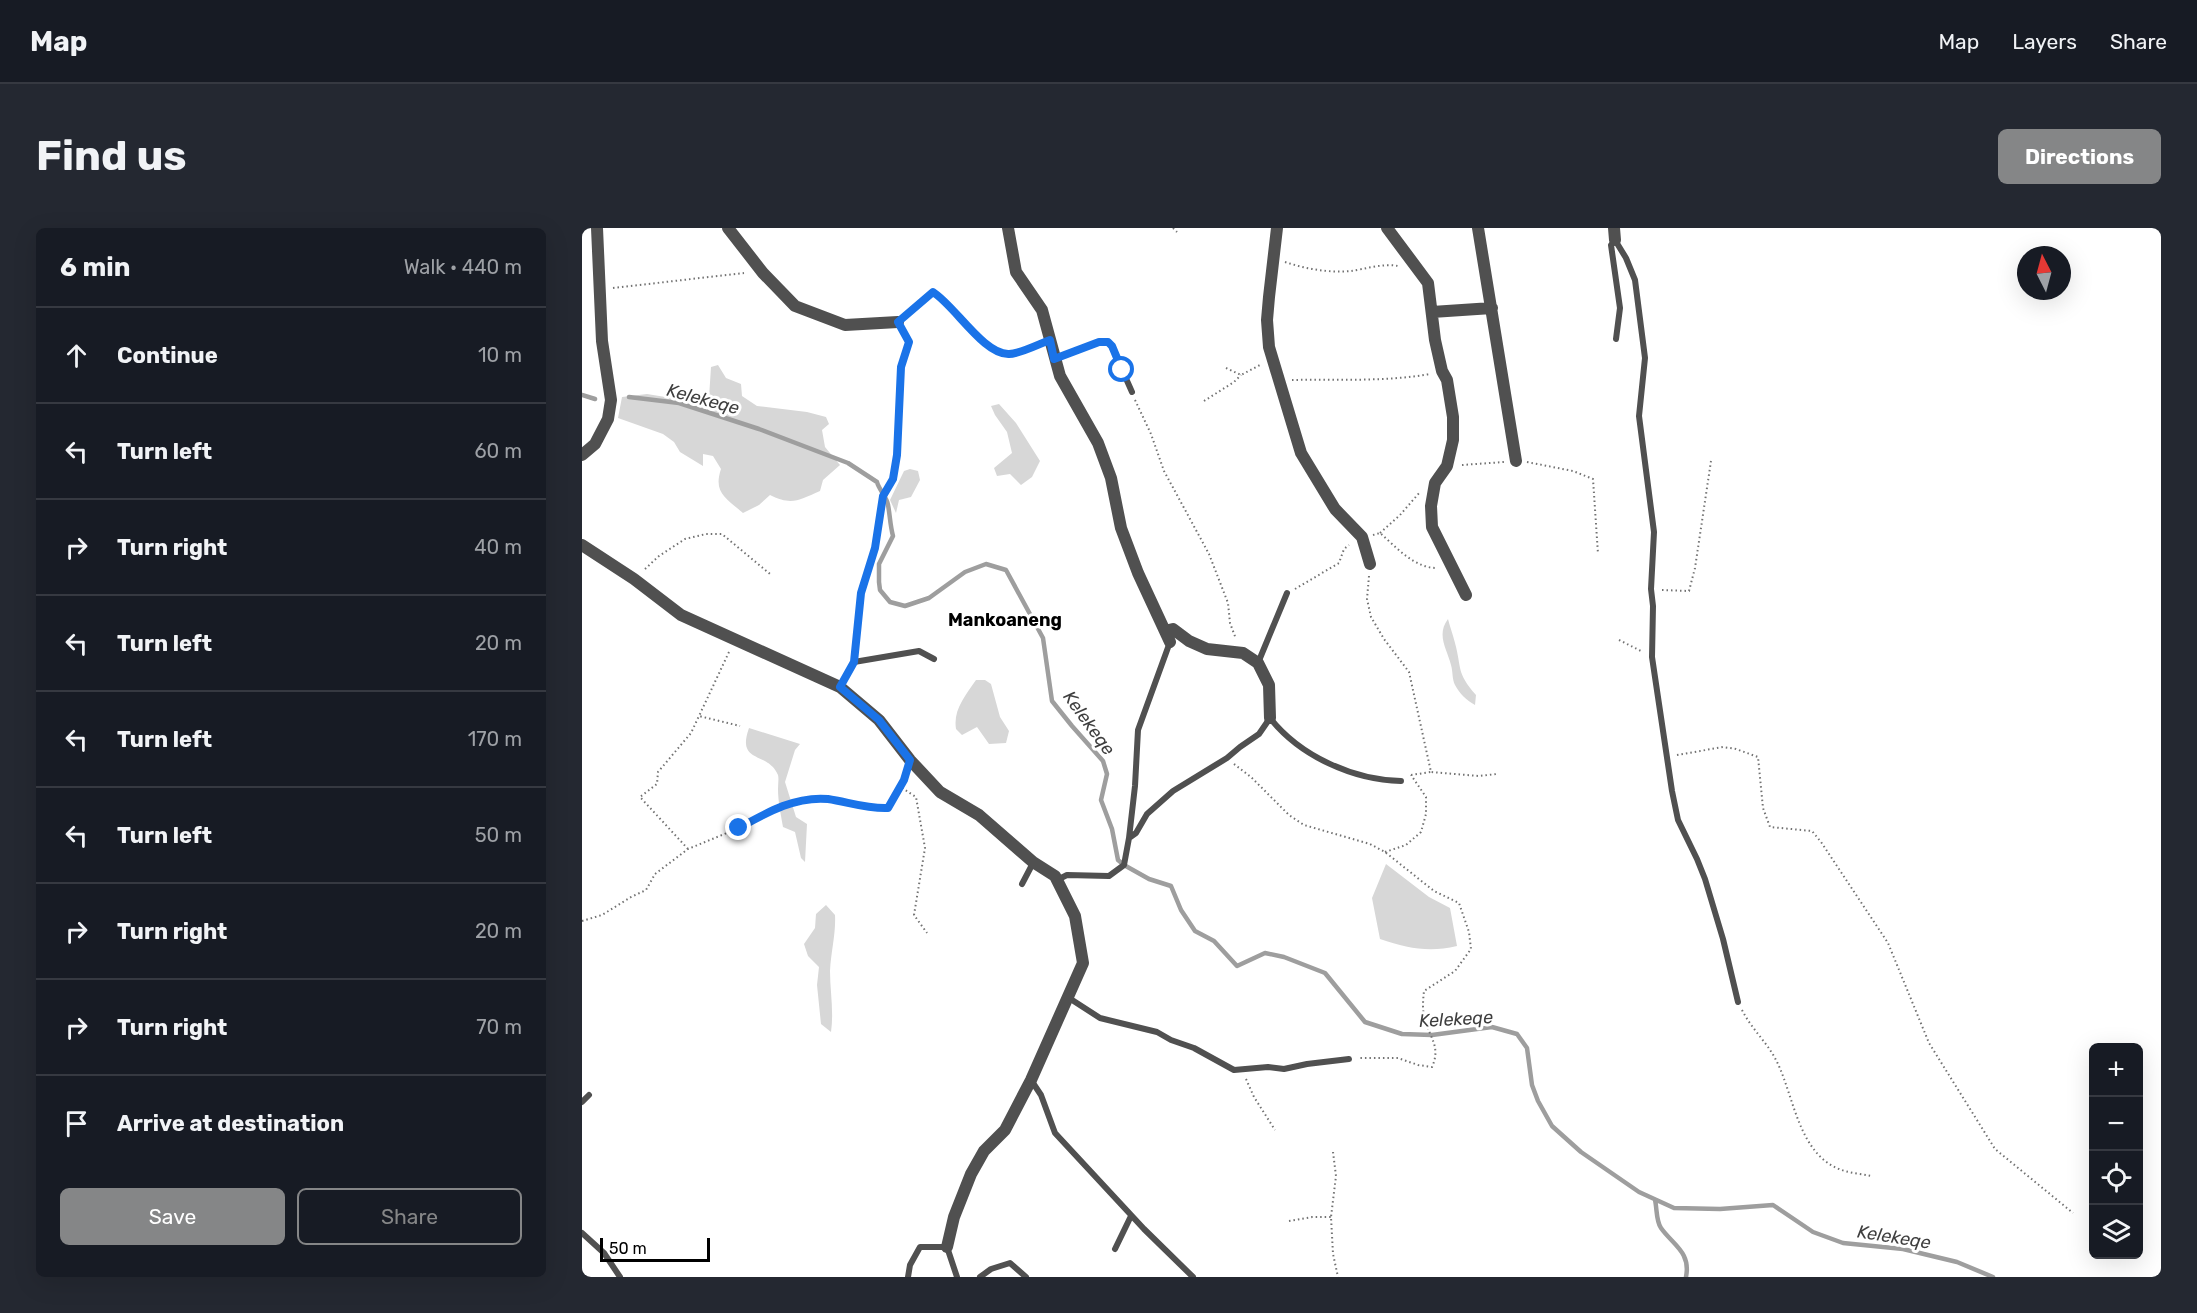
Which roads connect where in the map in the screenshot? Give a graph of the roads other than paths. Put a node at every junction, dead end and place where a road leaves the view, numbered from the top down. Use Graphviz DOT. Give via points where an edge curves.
graph roads {
  1 [pos="597,228"];
  2 [pos="728,228"];
  3 [pos="1008,228"];
  4 [pos="1277,228"];
  5 [pos="1387,228"];
  6 [pos="1478,228"];
  7 [pos="1614,234"];
  8 [pos="1492,308"];
  9 [pos="1432,312"];
  10 [pos="898,322"];
  11 [pos="1616,339"];
  12 [pos="1054,359"];
  13 [pos="1132,392"];
  14 [pos="582,455"];
  15 [pos="1516,461"];
  16 [pos="582,545"];
  17 [pos="1370,564"];
  18 [pos="1287,593"];
  19 [pos="1466,595"];
  20 [pos="1168,636"];
  21 [pos="934,659"];
  22 [pos="1258,663"];
  23 [pos="840,687"];
  24 [pos="1270,718"];
  25 [pos="1401,781"];
  26 [pos="1129,838"];
  27 [pos="1033,862"];
  28 [pos="1056,881"];
  29 [pos="1022,884"];
  30 [pos="1069,998"];
  31 [pos="1738,1002"];
  32 [pos="1349,1059"];
  33 [pos="1031,1080"];
  34 [pos="589,1095"];
  35 [pos="582,1102"];
  36 [pos="1131,1216"];
  37 [pos="582,1233"];
  38 [pos="946,1247"];
  39 [pos="1115,1250"];
  40 [pos="620,1277"];
  41 [pos="908,1277"];
  42 [pos="957,1277"];
  43 [pos="980,1277"];
  44 [pos="1026,1277"];
  45 [pos="1193,1277"];
  1 -- 14 [label="street" via="602,341 611,400 604,427 595,444"];
  2 -- 10 [label="street" via="795,306 845,325"];
  3 -- 12 [label="street" via="1016,272 1042,310"];
  4 -- 17 [label="street" via="1267,320 1269,346 1301,453 1335,509 1362,537"];
  5 -- 9 [label="street" via="1428,283"];
  6 -- 8 [label="street"];
  7 -- 11 [label="lane" via="1611,245 1620,308"];
  7 -- 31 [label="lane" via="1635,280 1645,358 1639,416 1654,532 1652,657 1667,757 1678,820 1705,879"];
  8 -- 9 [label="street"];
  8 -- 15 [label="street"];
  9 -- 19 [label="street" via="1453,417 1447,466 1435,483 1432,527"];
  12 -- 13 [label="lane" via="1108,342"];
  12 -- 20 [label="street" via="1098,443 1111,478 1121,528"];
  16 -- 23 [label="street" via="681,615"];
  18 -- 22 [label="lane"];
  20 -- 22 [label="street" via="1173,629 1207,649 1242,653"];
  20 -- 26 [label="lane" via="1138,730"];
  21 -- 23 [label="lane" via="920,651 854,662"];
  22 -- 24 [label="street" via="1269,685"];
  23 -- 27 [label="street" via="879,720 940,792 979,814"];
  24 -- 25 [label="lane" via="1302,749 1327,762 1382,781"];
  24 -- 26 [label="lane" via="1259,734 1173,791 1147,814"];
  26 -- 28 [label="lane" via="1124,865 1109,876 1066,875"];
  27 -- 28 [label="street"];
  27 -- 29 [label="lane"];
  28 -- 30 [label="street" via="1075,916 1083,963"];
  30 -- 32 [label="lane" via="1100,1018 1157,1032 1234,1070 1284,1069"];
  30 -- 33 [label="street"];
  33 -- 36 [label="lane" via="1055,1133"];
  33 -- 38 [label="street" via="1005,1130 984,1151 971,1174"];
  34 -- 35 [label="lane"];
  36 -- 39 [label="lane"];
  36 -- 45 [label="lane"];
  37 -- 40 [label="lane" via="604,1253"];
  38 -- 41 [label="lane" via="920,1247"];
  38 -- 42 [label="lane"];
  43 -- 44 [label="lane" via="1010,1263"];
}
